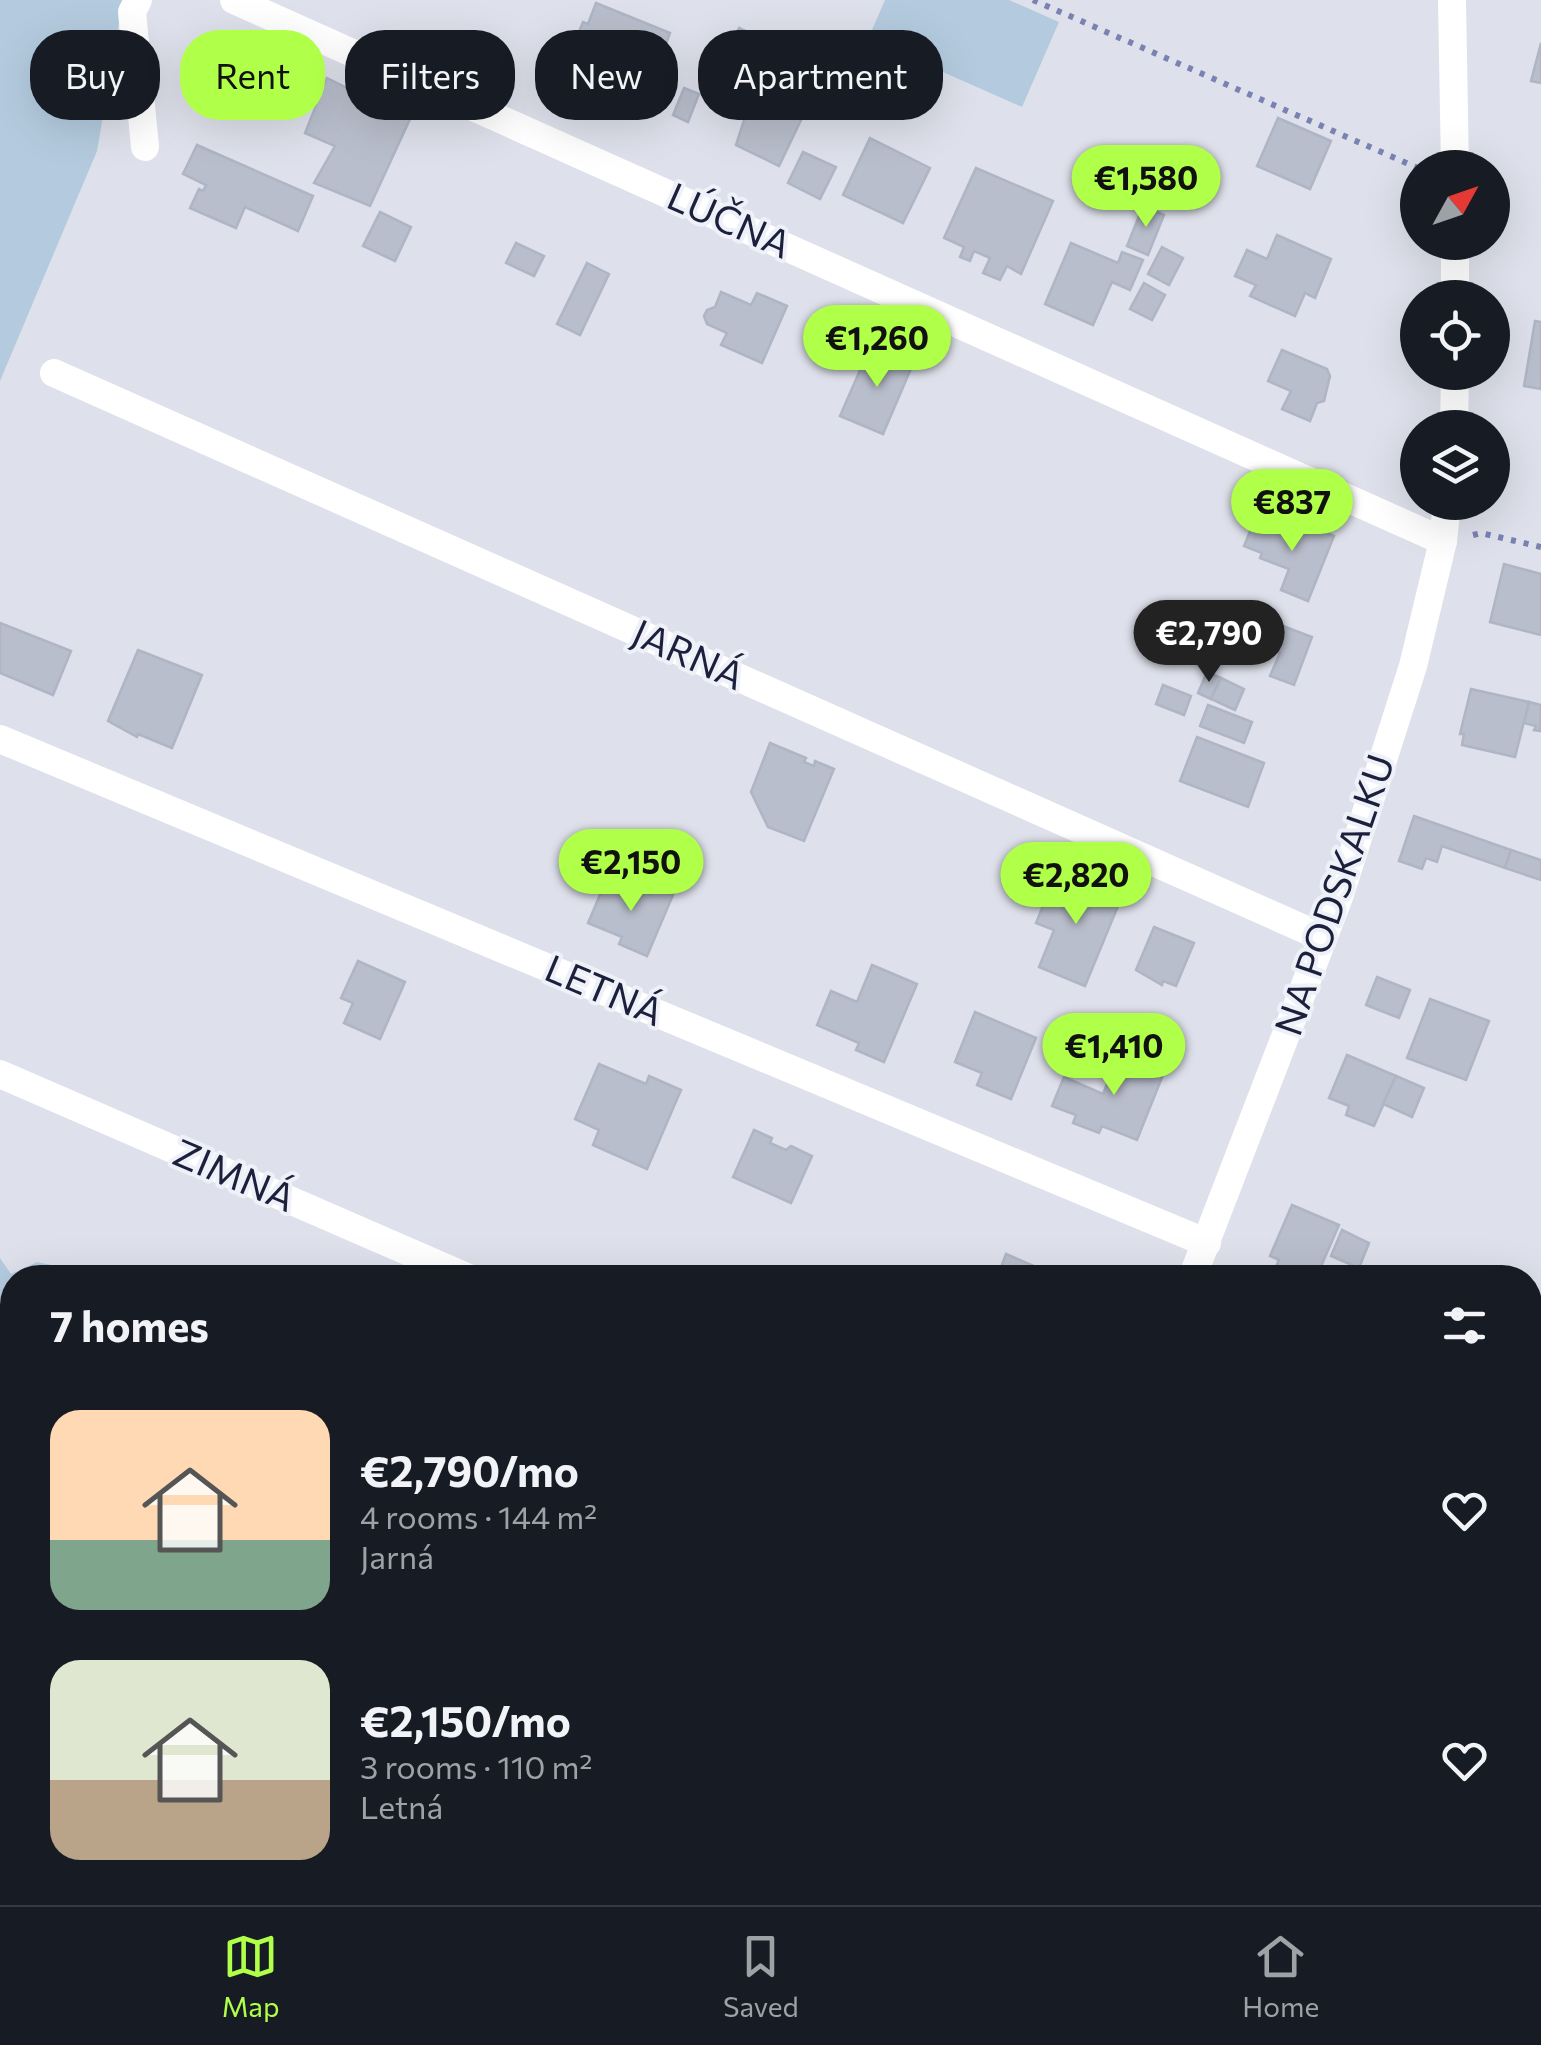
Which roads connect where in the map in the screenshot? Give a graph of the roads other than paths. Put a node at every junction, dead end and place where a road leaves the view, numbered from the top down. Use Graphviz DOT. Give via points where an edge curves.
graph roads {
  1 [pos="138,0"];
  2 [pos="234,0"];
  3 [pos="1452,0"];
  4 [pos="145,146"];
  5 [pos="1455,150"];
  6 [pos="54,373"];
  7 [pos="1445,520"];
  8 [pos="1443,541"];
  9 [pos="0,739"];
  10 [pos="1322,936"];
  11 [pos="0,1074"];
  12 [pos="1207,1243"];
  13 [pos="439,1265"];
  14 [pos="1198,1265"];
  1 -- 4 [label="street" via="132,12"];
  2 -- 8 [label="street, LÚČNA"];
  3 -- 5 [label="street"];
  6 -- 10 [label="street, JARNÁ"];
  7 -- 8 [label="street, NA PODSKALKU"];
  8 -- 10 [label="street, NA PODSKALKU" via="1413,666"];
  9 -- 12 [label="street, LETNÁ"];
  10 -- 12 [label="street, NA PODSKALKU"];
  11 -- 13 [label="street, ZIMNÁ"];
  12 -- 14 [label="street, NA PODSKALKU"];
}
